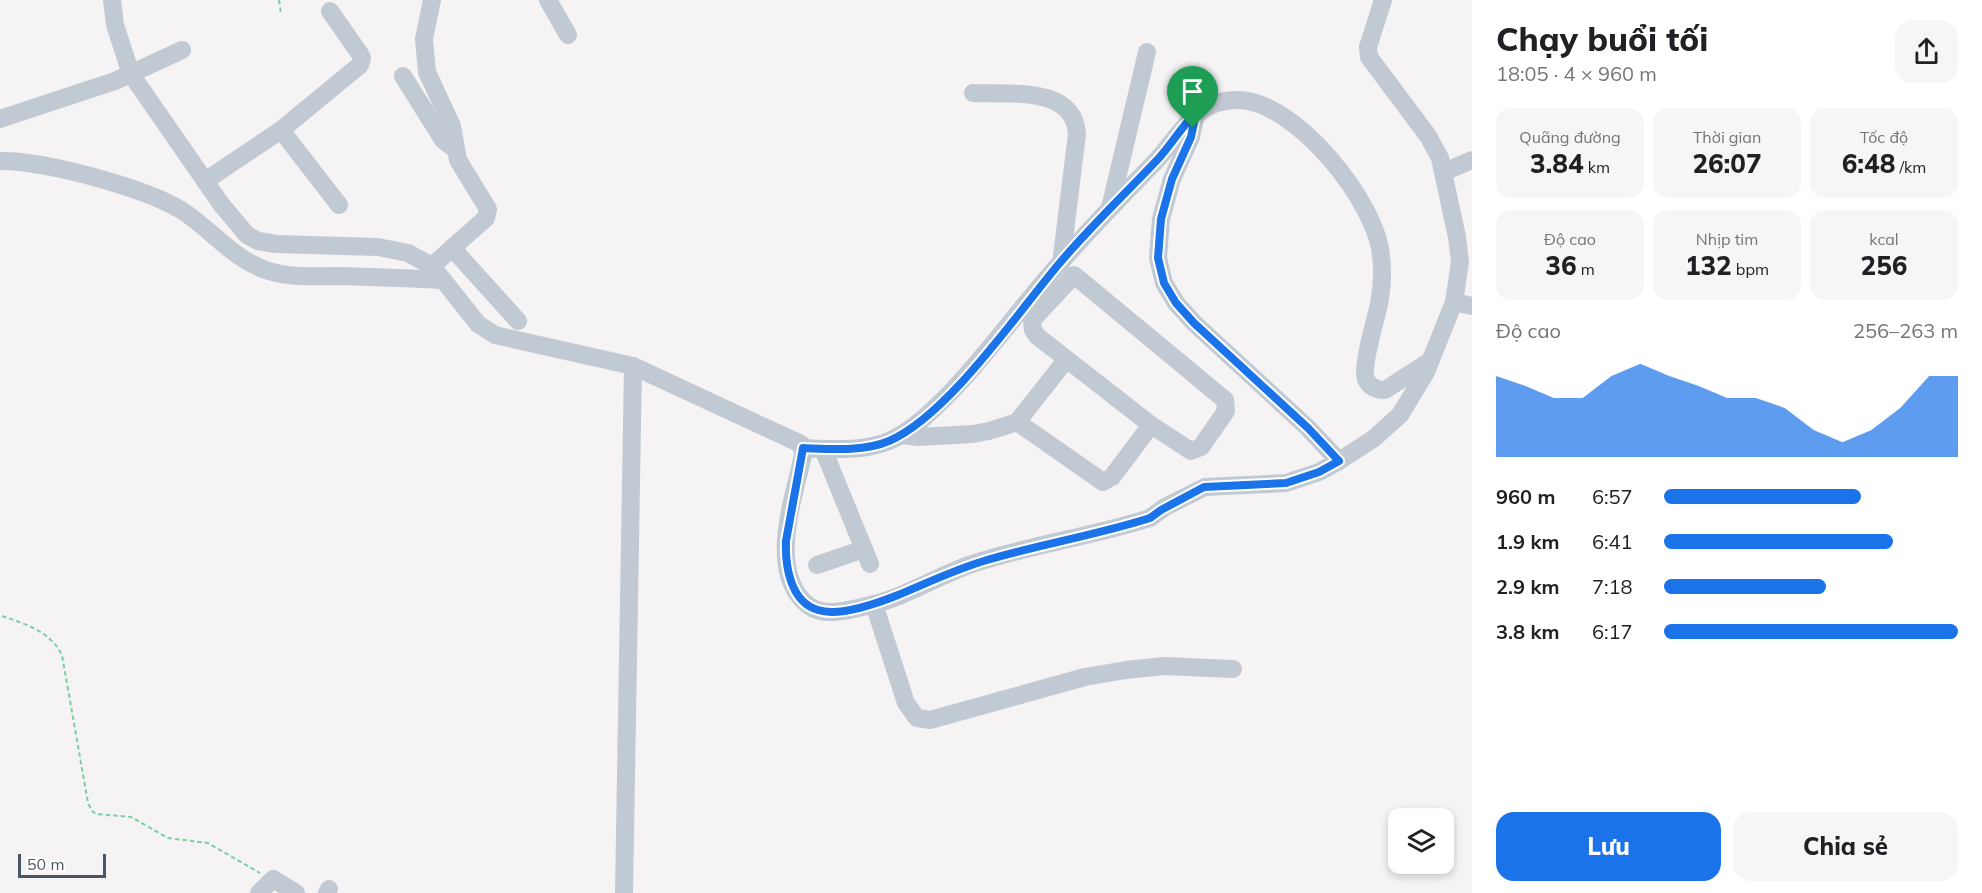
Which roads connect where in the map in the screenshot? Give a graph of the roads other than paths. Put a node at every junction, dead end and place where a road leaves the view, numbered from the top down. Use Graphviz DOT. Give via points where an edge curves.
graph roads {
  1 [pos="112,0"];
  2 [pos="432,0"];
  3 [pos="548,0"];
  4 [pos="1383,0"];
  5 [pos="330,11"];
  6 [pos="568,35"];
  7 [pos="182,50"];
  8 [pos="1147,52"];
  9 [pos="131,74"];
  10 [pos="404,76"];
  11 [pos="973,93"];
  12 [pos="1196,113"];
  13 [pos="0,119"];
  14 [pos="281,130"];
  15 [pos="455,149"];
  16 [pos="1472,160"];
  17 [pos="0,161"];
  18 [pos="1444,172"];
  19 [pos="205,181"];
  20 [pos="339,205"];
  21 [pos="1110,210"];
  22 [pos="452,248"];
  23 [pos="1060,263"];
  24 [pos="437,273"];
  25 [pos="1074,275"];
  26 [pos="1454,302"];
  27 [pos="1472,306"];
  28 [pos="518,321"];
  29 [pos="1066,360"];
  30 [pos="1430,361"];
  31 [pos="633,366"];
  32 [pos="1017,422"];
  33 [pos="1151,425"];
  34 [pos="902,435"];
  35 [pos="803,448"];
  36 [pos="823,449"];
  37 [pos="1339,461"];
  38 [pos="817,565"];
  39 [pos="874,604"];
  40 [pos="1233,669"];
  41 [pos="265,886"];
  42 [pos="296,893"];
  43 [pos="624,893"];
  1 -- 9 [label="street" via="115,25"];
  2 -- 15 [label="street" via="424,39 427,72 452,126"];
  3 -- 6 [label="street"];
  4 -- 18 [label="street" via="1368,47 1369,57 1428,136"];
  5 -- 14 [label="street" via="362,61"];
  7 -- 9 [label="street"];
  8 -- 21 [label="street"];
  9 -- 13 [label="street"];
  9 -- 19 [label="street"];
  10 -- 15 [label="street" via="443,140"];
  11 -- 23 [label="street" via="1046,98 1058,101 1072,115 1077,134"];
  12 -- 21 [label="street"];
  12 -- 30 [label="street" via="1217,103 1252,100 1291,120 1328,157 1360,200 1380,242 1382,275 1365,378 1373,388 1385,390"];
  12 -- 37 [label="street" via="1191,137 1172,179 1160,229 1158,258 1164,283 1194,323"];
  14 -- 19 [label="street"];
  14 -- 20 [label="street"];
  15 -- 22 [label="street" via="488,213"];
  16 -- 18 [label="street"];
  17 -- 24 [label="street" via="29,162 141,192 186,213 234,252 270,272"];
  18 -- 26 [label="street" via="1460,250"];
  19 -- 24 [label="street" via="237,226 258,241 397,249"];
  21 -- 23 [label="street"];
  22 -- 24 [label="street"];
  22 -- 28 [label="street"];
  23 -- 25 [label="street"];
  23 -- 34 [label="street" via="970,372"];
  24 -- 31 [label="street" via="478,324 495,335"];
  25 -- 29 [label="street" via="1032,320 1037,336"];
  25 -- 33 [label="street" via="1225,400 1226,411 1196,450 1184,448"];
  26 -- 27 [label="street"];
  26 -- 30 [label="street"];
  29 -- 32 [label="street"];
  29 -- 33 [label="street"];
  30 -- 37 [label="street" via="1400,415"];
  31 -- 35 [label="street" via="799,442"];
  31 -- 43 [label="street"];
  32 -- 33 [label="street" via="1103,482 1112,477"];
  32 -- 34 [label="street" via="973,434"];
  34 -- 36 [label="street" via="872,445"];
  35 -- 36 [label="street"];
  35 -- 39 [label="street" via="786,541 791,580 804,602 820,611"];
  36 -- 38 [label="street" via="867,557"];
  37 -- 39 [label="street" via="1286,483 1204,487 1150,518 968,566"];
  39 -- 40 [label="street" via="906,703 912,714 924,720 948,717 1085,677 1126,670 1164,666"];
  41 -- 42 [label="street" via="278,880"];
}
